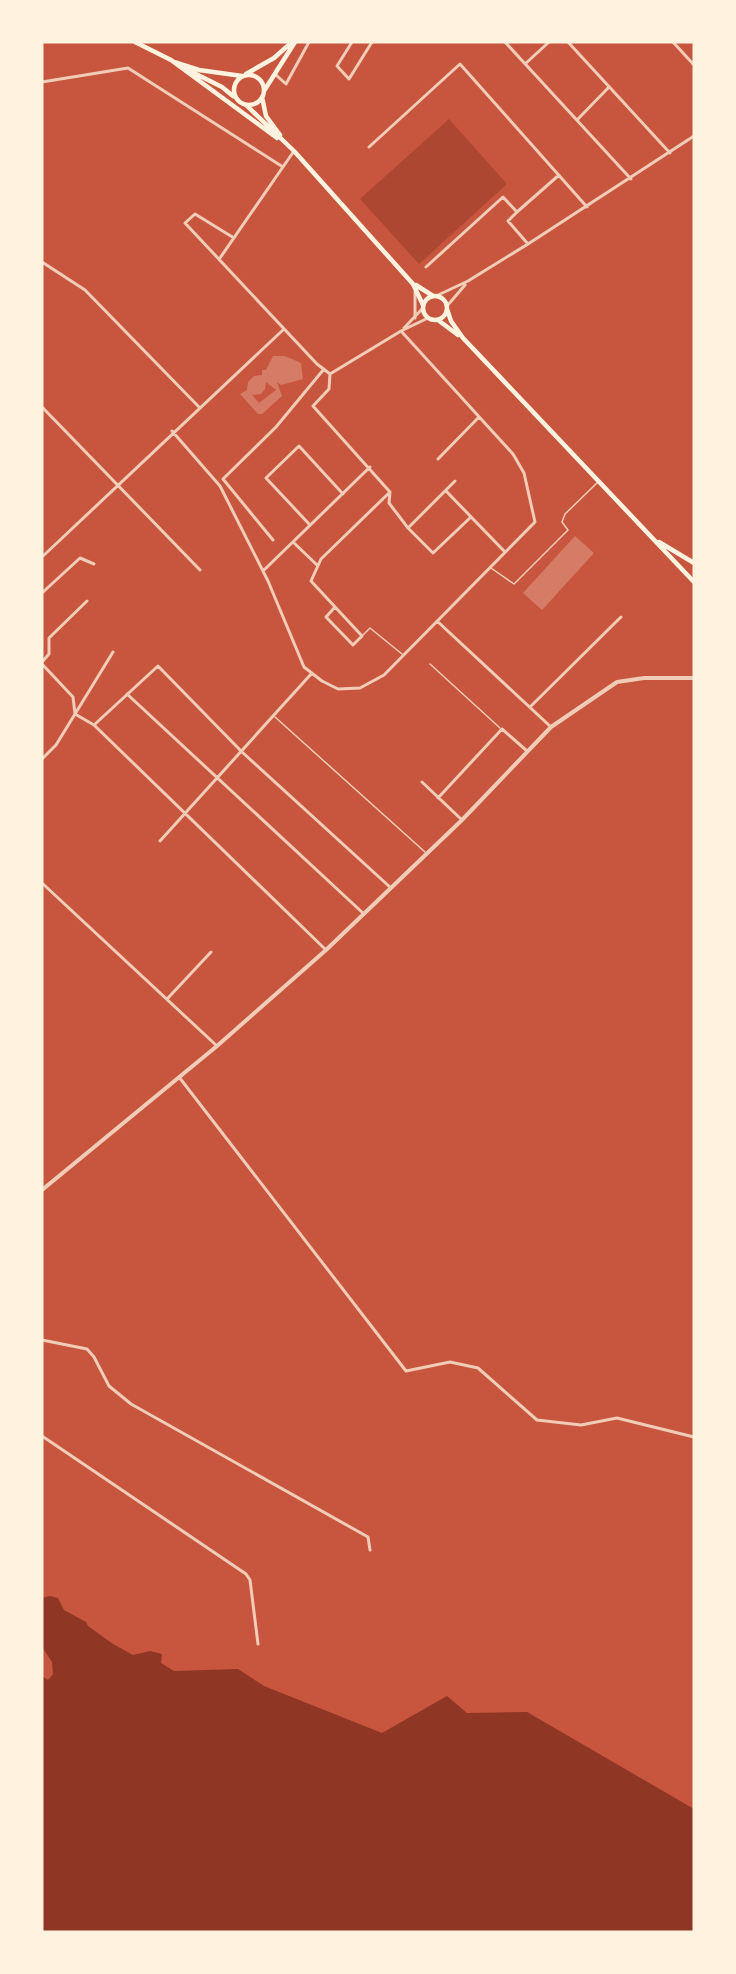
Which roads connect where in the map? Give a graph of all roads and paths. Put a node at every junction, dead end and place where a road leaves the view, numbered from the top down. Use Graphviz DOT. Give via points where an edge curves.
graph roads {
  1 [pos="135,42"];
  2 [pos="294,42"];
  3 [pos="309,42"];
  4 [pos="352,42"];
  5 [pos="372,42"];
  6 [pos="505,42"];
  7 [pos="549,42"];
  8 [pos="568,42"];
  9 [pos="673,42"];
  10 [pos="171,60"];
  11 [pos="525,64"];
  12 [pos="694,65"];
  13 [pos="244,75"];
  14 [pos="276,75"];
  15 [pos="42,82"];
  16 [pos="609,87"];
  17 [pos="263,94"];
  18 [pos="235,98"];
  19 [pos="246,105"];
  20 [pos="576,120"];
  21 [pos="694,136"];
  22 [pos="285,142"];
  23 [pos="369,147"];
  24 [pos="294,151"];
  25 [pos="670,153"];
  26 [pos="283,166"];
  27 [pos="559,175"];
  28 [pos="631,179"];
  29 [pos="587,207"];
  30 [pos="517,212"];
  31 [pos="234,238"];
  32 [pos="528,244"];
  33 [pos="220,258"];
  34 [pos="42,262"];
  35 [pos="426,267"];
  36 [pos="468,281"];
  37 [pos="413,284"];
  38 [pos="435,296"];
  39 [pos="423,307"];
  40 [pos="447,307"];
  41 [pos="415,318"];
  42 [pos="428,318"];
  43 [pos="438,320"];
  44 [pos="284,329"];
  45 [pos="400,331"];
  46 [pos="463,338"];
  47 [pos="324,369"];
  48 [pos="330,374"];
  49 [pos="42,407"];
  50 [pos="199,407"];
  51 [pos="479,417"];
  52 [pos="172,431"];
  53 [pos="438,459"];
  54 [pos="370,467"];
  55 [pos="455,481"];
  56 [pos="599,482"];
  57 [pos="116,486"];
  58 [pos="445,491"];
  59 [pos="390,492"];
  60 [pos="343,494"];
  61 [pos="471,517"];
  62 [pos="310,525"];
  63 [pos="408,528"];
  64 [pos="654,539"];
  65 [pos="273,540"];
  66 [pos="293,542"];
  67 [pos="506,552"];
  68 [pos="42,557"];
  69 [pos="694,563"];
  70 [pos="94,564"];
  71 [pos="317,565"];
  72 [pos="491,567"];
  73 [pos="200,570"];
  74 [pos="263,571"];
  75 [pos="694,582"];
  76 [pos="42,593"];
  77 [pos="87,602"];
  78 [pos="335,607"];
  79 [pos="621,617"];
  80 [pos="437,621"];
  81 [pos="362,636"];
  82 [pos="113,652"];
  83 [pos="403,655"];
  84 [pos="42,663"];
  85 [pos="430,664"];
  86 [pos="312,673"];
  87 [pos="694,678"];
  88 [pos="127,694"];
  89 [pos="530,707"];
  90 [pos="75,714"];
  91 [pos="274,717"];
  92 [pos="94,725"];
  93 [pos="551,727"];
  94 [pos="502,729"];
  95 [pos="242,752"];
  96 [pos="527,752"];
  97 [pos="42,759"];
  98 [pos="217,780"];
  99 [pos="422,782"];
  100 [pos="438,798"];
  101 [pos="186,814"];
  102 [pos="462,820"];
  103 [pos="160,841"];
  104 [pos="427,854"];
  105 [pos="42,883"];
  106 [pos="391,888"];
  107 [pos="364,914"];
  108 [pos="326,950"];
  109 [pos="211,952"];
  110 [pos="168,998"];
  111 [pos="217,1046"];
  112 [pos="178,1077"];
  113 [pos="42,1190"];
  114 [pos="42,1340"];
  115 [pos="42,1436"];
  116 [pos="694,1437"];
  117 [pos="370,1550"];
  118 [pos="258,1644"];
  1 -- 10 [label="main road"];
  2 -- 13 [label="main road"];
  2 -- 14 [label="main road"];
  3 -- 14 [label="street" via="286,84"];
  4 -- 5 [label="street" via="337,66 349,79"];
  6 -- 11 [label="street"];
  7 -- 11 [label="street"];
  8 -- 16 [label="street"];
  9 -- 12 [label="street"];
  10 -- 13 [label="main road" via="199,70"];
  10 -- 18 [label="main road"];
  10 -- 22 [label="main road" via="268,134"];
  11 -- 20 [label="street"];
  13 -- 17 [label="main road" via="259,78"];
  13 -- 18 [label="main road" via="234,83"];
  14 -- 17 [label="main road"];
  15 -- 26 [label="street" via="128,68"];
  16 -- 20 [label="street"];
  16 -- 25 [label="street"];
  17 -- 19 [label="main road" via="255,104"];
  17 -- 22 [label="main road" via="266,116"];
  18 -- 19 [label="main road"];
  19 -- 22 [label="main road"];
  20 -- 28 [label="street"];
  21 -- 25 [label="street"];
  22 -- 24 [label="main road"];
  23 -- 27 [label="street" via="460,64"];
  24 -- 26 [label="street"];
  24 -- 37 [label="main road"];
  25 -- 28 [label="street"];
  26 -- 31 [label="street"];
  27 -- 29 [label="street"];
  27 -- 30 [label="street"];
  28 -- 29 [label="street"];
  29 -- 32 [label="street"];
  30 -- 32 [label="street" via="508,221"];
  30 -- 35 [label="street" via="503,197"];
  31 -- 33 [label="street"];
  31 -- 33 [label="street" via="195,214 185,223"];
  32 -- 36 [label="street"];
  33 -- 44 [label="street"];
  34 -- 50 [label="street" via="85,290"];
  36 -- 38 [label="street"];
  36 -- 40 [label="street"];
  37 -- 38 [label="main road"];
  37 -- 39 [label="main road"];
  37 -- 41 [label="street"];
  38 -- 39 [label="main road"];
  38 -- 40 [label="main road" via="442,298"];
  39 -- 41 [label="street"];
  39 -- 42 [label="main road"];
  40 -- 43 [label="main road" via="446,315"];
  40 -- 46 [label="main road"];
  41 -- 45 [label="street"];
  42 -- 43 [label="main road"];
  42 -- 45 [label="street"];
  43 -- 46 [label="main road"];
  44 -- 47 [label="street"];
  44 -- 50 [label="street"];
  45 -- 48 [label="street"];
  45 -- 51 [label="street"];
  46 -- 56 [label="main road"];
  47 -- 48 [label="street"];
  47 -- 65 [label="street" via="276,427 223,479"];
  48 -- 54 [label="street" via="329,389 313,406"];
  49 -- 57 [label="street"];
  50 -- 52 [label="street"];
  51 -- 53 [label="street"];
  51 -- 67 [label="street" via="513,454 530,493 535,522"];
  52 -- 57 [label="street"];
  52 -- 74 [label="street" via="220,486"];
  54 -- 59 [label="street"];
  54 -- 60 [label="street"];
  55 -- 58 [label="street"];
  56 -- 64 [label="main road"];
  56 -- 72 [label="lane" via="565,514 562,522 568,530 514,584"];
  57 -- 68 [label="street"];
  57 -- 73 [label="street"];
  58 -- 61 [label="street"];
  58 -- 63 [label="street"];
  59 -- 63 [label="street" via="389,503"];
  59 -- 71 [label="street"];
  60 -- 62 [label="street"];
  60 -- 62 [label="street" via="299,446 266,478"];
  61 -- 63 [label="street" via="433,554"];
  61 -- 67 [label="street"];
  62 -- 66 [label="street"];
  64 -- 69 [label="main road"];
  64 -- 75 [label="main road"];
  66 -- 71 [label="street"];
  66 -- 74 [label="street"];
  67 -- 72 [label="street"];
  70 -- 76 [label="street" via="80,558"];
  71 -- 78 [label="street" via="311,581"];
  72 -- 80 [label="street"];
  74 -- 86 [label="street" via="304,667"];
  77 -- 84 [label="street" via="50,638 50,654"];
  78 -- 81 [label="street"];
  78 -- 81 [label="street" via="326,616 353,645"];
  79 -- 89 [label="street"];
  80 -- 83 [label="street"];
  80 -- 89 [label="street"];
  81 -- 83 [label="lane" via="370,627"];
  82 -- 90 [label="street"];
  83 -- 86 [label="street" via="384,675 360,688 338,689"];
  84 -- 90 [label="street" via="73,697"];
  85 -- 94 [label="lane"];
  86 -- 91 [label="street"];
  87 -- 93 [label="street" via="617,682"];
  88 -- 92 [label="street"];
  88 -- 95 [label="street" via="158,666"];
  88 -- 98 [label="street"];
  89 -- 93 [label="street"];
  90 -- 92 [label="street"];
  90 -- 97 [label="street" via="56,745"];
  91 -- 95 [label="street"];
  91 -- 104 [label="lane"];
  92 -- 101 [label="street"];
  93 -- 96 [label="street"];
  94 -- 96 [label="street"];
  94 -- 100 [label="street"];
  95 -- 98 [label="street"];
  95 -- 106 [label="street"];
  96 -- 102 [label="street"];
  98 -- 101 [label="street"];
  98 -- 107 [label="street"];
  99 -- 100 [label="street"];
  100 -- 102 [label="street"];
  101 -- 103 [label="street"];
  101 -- 108 [label="street"];
  102 -- 104 [label="street"];
  104 -- 106 [label="street"];
  105 -- 110 [label="street"];
  106 -- 107 [label="street"];
  107 -- 108 [label="street"];
  108 -- 111 [label="street"];
  109 -- 110 [label="street"];
  110 -- 111 [label="street"];
  111 -- 112 [label="street"];
  112 -- 113 [label="street"];
  112 -- 116 [label="street" via="406,1371 450,1362 478,1368 537,1420 581,1425 617,1418"];
  114 -- 117 [label="street" via="87,1349 109,1386 131,1404 368,1537"];
  115 -- 118 [label="street" via="246,1574"];
}
